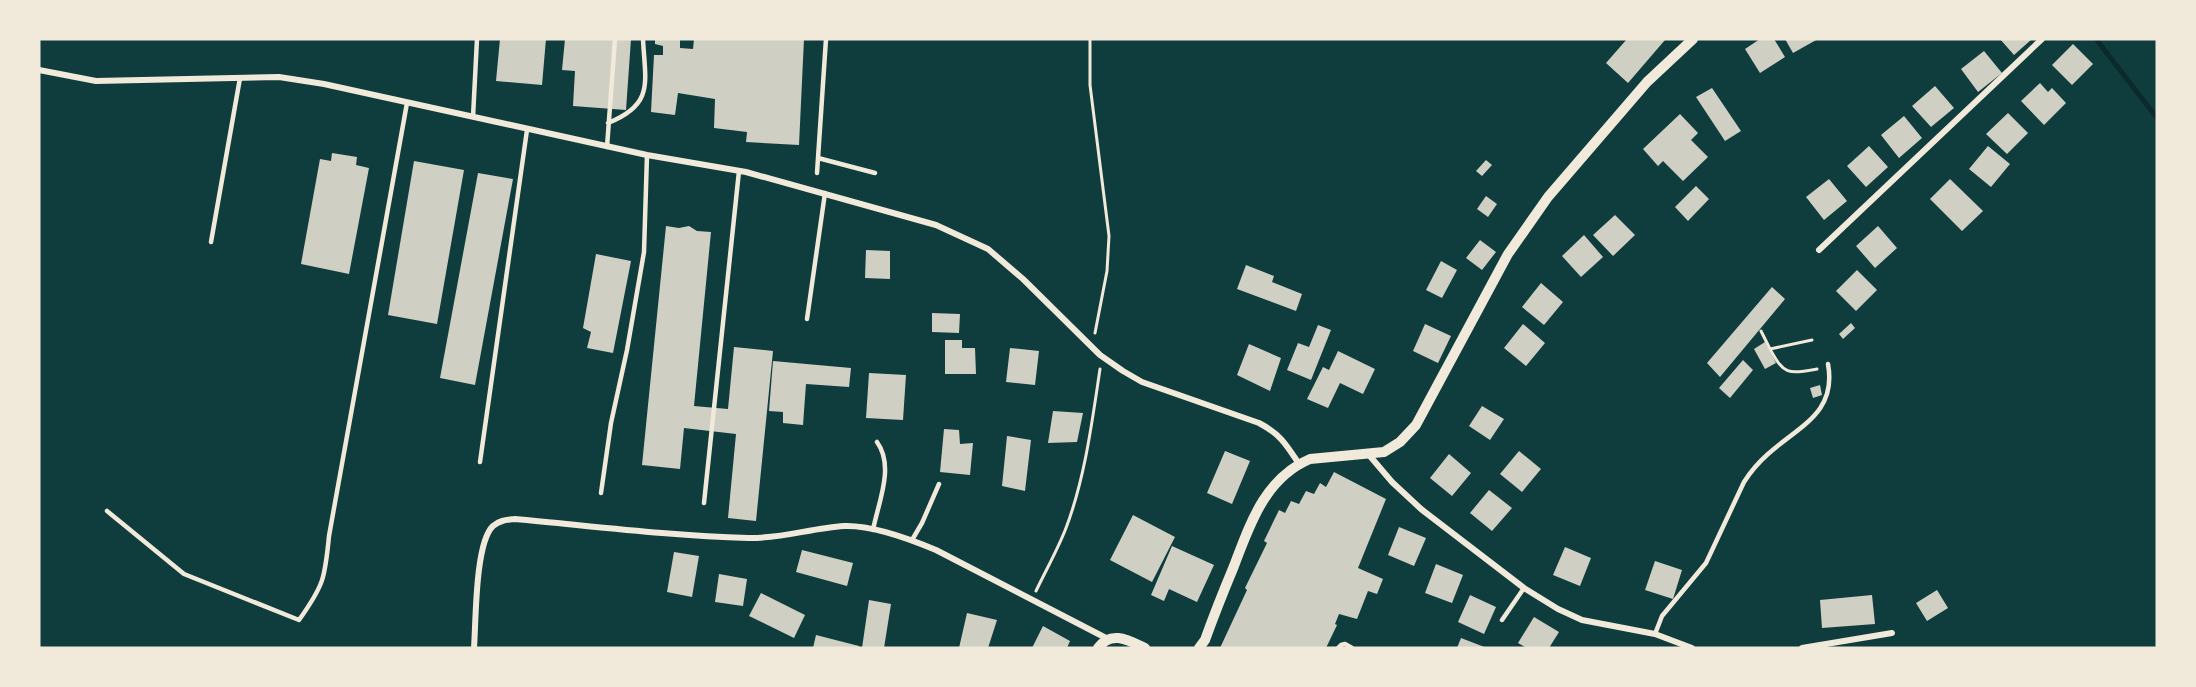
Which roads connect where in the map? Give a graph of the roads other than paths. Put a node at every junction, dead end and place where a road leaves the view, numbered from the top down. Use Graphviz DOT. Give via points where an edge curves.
graph roads {
  1 [pos="477,39"];
  2 [pos="615,39"];
  3 [pos="644,39"];
  4 [pos="826,39"];
  5 [pos="1693,39"];
  6 [pos="2042,39"];
  7 [pos="39,70"];
  8 [pos="240,78"];
  9 [pos="407,103"];
  10 [pos="473,117"];
  11 [pos="608,123"];
  12 [pos="527,130"];
  13 [pos="607,147"];
  14 [pos="647,155"];
  15 [pos="818,158"];
  16 [pos="739,171"];
  17 [pos="817,173"];
  18 [pos="875,173"];
  19 [pos="825,193"];
  20 [pos="211,242"];
  21 [pos="1819,250"];
  22 [pos="807,320"];
  23 [pos="1828,364"];
  24 [pos="877,442"];
  25 [pos="1369,455"];
  26 [pos="480,462"];
  27 [pos="1299,464"];
  28 [pos="939,484"];
  29 [pos="601,493"];
  30 [pos="704,503"];
  31 [pos="107,511"];
  32 [pos="873,530"];
  33 [pos="912,540"];
  34 [pos="1524,588"];
  35 [pos="1502,620"];
  36 [pos="1892,633"];
  37 [pos="1655,634"];
  38 [pos="1108,639"];
  39 [pos="474,648"];
  40 [pos="1098,648"];
  41 [pos="1145,648"];
  42 [pos="1199,648"];
  43 [pos="1338,648"];
  44 [pos="1352,648"];
  45 [pos="1692,648"];
  46 [pos="1802,648"];
  1 -- 10 [label="lane"];
  2 -- 11 [label="lane"];
  3 -- 11 [label="lane" via="645,90 637,107"];
  4 -- 15 [label="lane"];
  5 -- 25 [label="street" via="1647,82 1548,197 1508,254 1416,425 1400,442 1384,452"];
  6 -- 21 [label="street"];
  7 -- 8 [label="street" via="96,81"];
  8 -- 9 [label="street" via="279,76"];
  8 -- 20 [label="lane"];
  9 -- 10 [label="street"];
  9 -- 31 [label="lane" via="328,536 326,571 322,586 299,620 184,574"];
  10 -- 12 [label="street"];
  11 -- 13 [label="lane"];
  12 -- 13 [label="street"];
  12 -- 26 [label="lane"];
  13 -- 14 [label="street"];
  14 -- 16 [label="street"];
  14 -- 29 [label="lane" via="644,252"];
  15 -- 17 [label="lane"];
  15 -- 18 [label="lane"];
  16 -- 19 [label="street"];
  16 -- 30 [label="lane"];
  19 -- 22 [label="lane"];
  19 -- 27 [label="street" via="936,225 988,249 1100,355 1123,371 1142,382 1259,423 1283,439"];
  23 -- 37 [label="lane" via="1831,379 1821,408 1752,471 1706,563 1662,616"];
  24 -- 32 [label="lane" via="884,451 885,487"];
  25 -- 27 [label="street" via="1325,457"];
  25 -- 34 [label="street" via="1421,509"];
  27 -- 42 [label="street" via="1273,486 1251,520"];
  28 -- 33 [label="lane"];
  32 -- 33 [label="street"];
  32 -- 39 [label="street" via="846,526 751,538 501,520 483,544"];
  33 -- 38 [label="street"];
  34 -- 35 [label="lane"];
  34 -- 37 [label="street" via="1582,620"];
  36 -- 46 [label="street"];
  37 -- 45 [label="street"];
  38 -- 40 [label="street"];
  38 -- 41 [label="street" via="1124,638"];
  43 -- 44 [label="lane" via="1345,644"];
}
